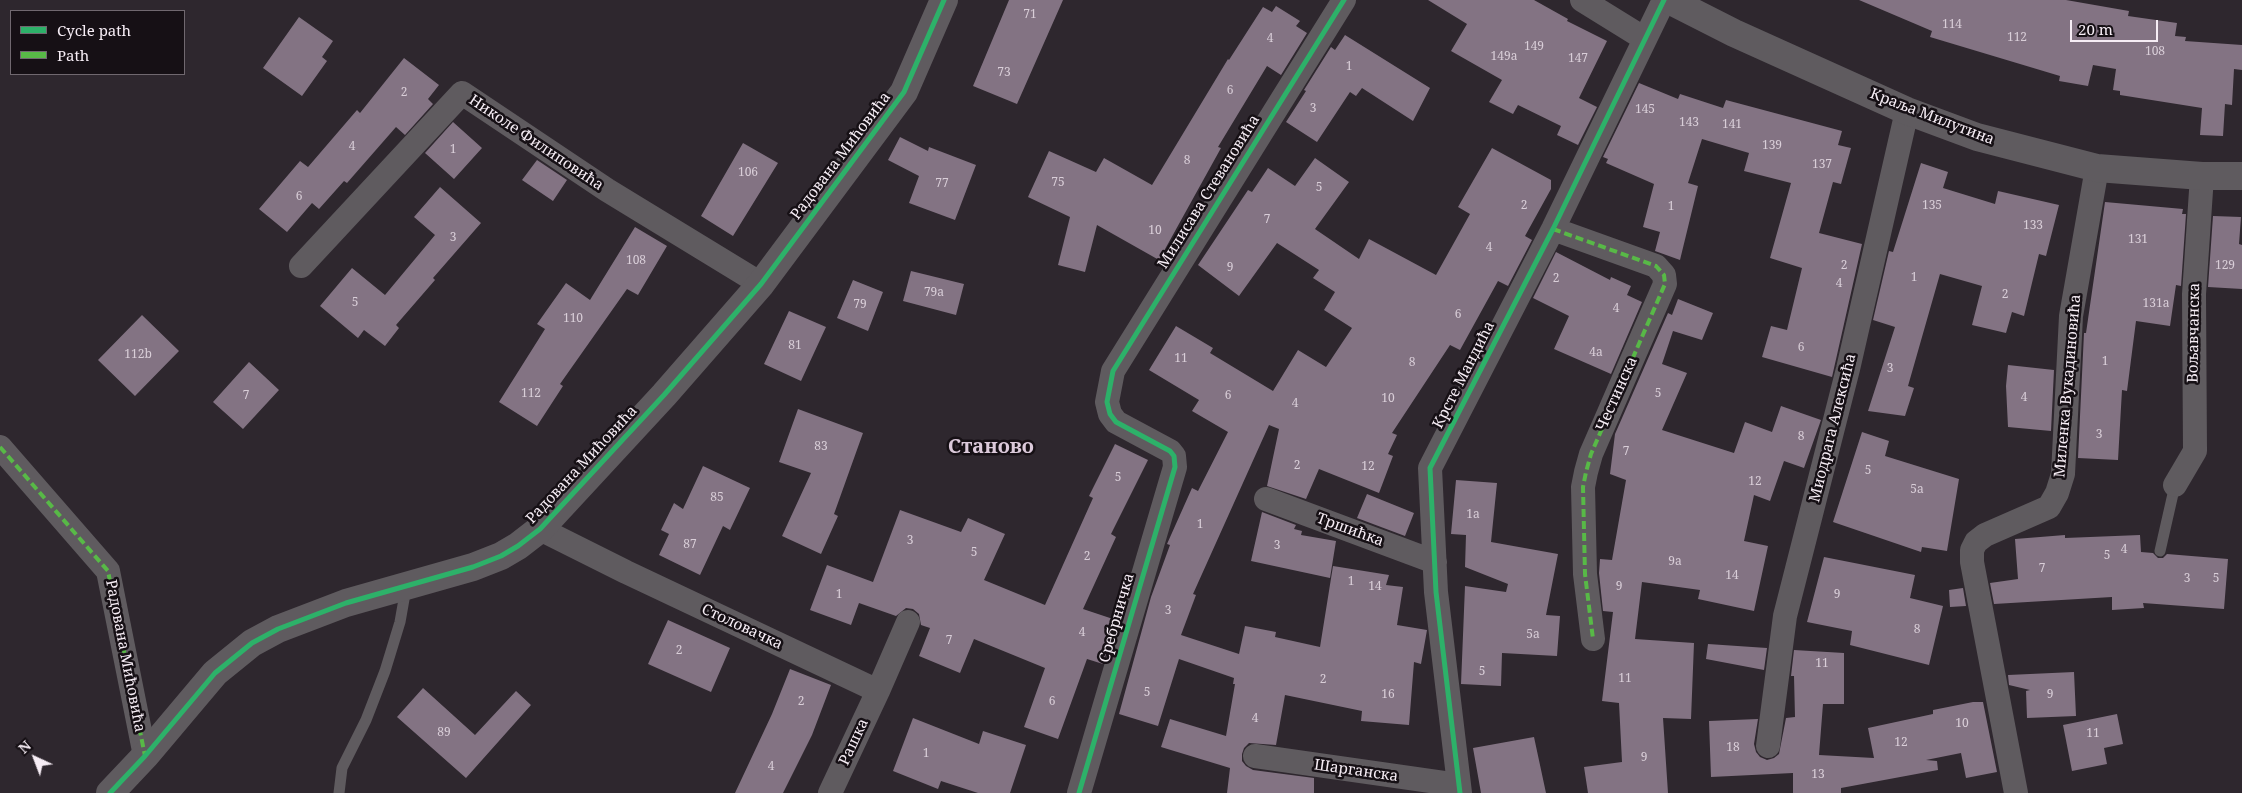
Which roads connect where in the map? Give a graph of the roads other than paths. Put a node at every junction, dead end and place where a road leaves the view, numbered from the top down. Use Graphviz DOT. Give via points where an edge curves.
graph roads {
  1 [pos="944,0"];
  2 [pos="1344,0"];
  3 [pos="1582,0"];
  4 [pos="1664,0"];
  5 [pos="1669,0"];
  6 [pos="1645,40"];
  7 [pos="1907,111"];
  8 [pos="2096,168"];
  9 [pos="2202,176"];
  10 [pos="2242,176"];
  11 [pos="1553,229"];
  12 [pos="301,266"];
  13 [pos="761,284"];
  14 [pos="0,447"];
  15 [pos="1170,452"];
  16 [pos="2175,485"];
  17 [pos="1266,499"];
  18 [pos="540,529"];
  19 [pos="2160,550"];
  20 [pos="1435,562"];
  21 [pos="407,586"];
  22 [pos="908,622"];
  23 [pos="1593,639"];
  24 [pos="878,691"];
  25 [pos="1768,746"];
  26 [pos="145,756"];
  27 [pos="1255,756"];
  28 [pos="1459,789"];
  29 [pos="110,793"];
  30 [pos="339,793"];
  31 [pos="830,793"];
  32 [pos="1079,793"];
  33 [pos="2016,793"];
  1 -- 13 [label="street, Радована Мићовића" via="904,92"];
  2 -- 15 [label="street, Милисава Стевановића" via="1113,371 1108,402 1110,414 1116,422"];
  3 -- 6 [label="street"];
  4 -- 6 [label="street, Крсте Мандића"];
  5 -- 7 [label="street, Краља Милутина"];
  6 -- 11 [label="street, Крсте Мандића"];
  7 -- 8 [label="street, Краља Милутина" via="1977,137"];
  7 -- 25 [label="street, Миодрага Алексића" via="1848,369 1785,616"];
  8 -- 9 [label="street, Краља Милутина"];
  8 -- 33 [label="street, Миленка Вукадиновића" via="2071,316 2063,474 2057,493 2049,508 1985,535 1972,550"];
  9 -- 10 [label="street, Краља Милутина"];
  9 -- 16 [label="street, Вољавчанска" via="2194,294 2195,451"];
  11 -- 20 [label="street, Крсте Мандића" via="1430,468"];
  11 -- 23 [label="street, Честинска" via="1656,266 1664,275 1665,284 1586,472 1583,487 1584,574"];
  12 -- 13 [label="street, Николе Филиповића" via="462,93 607,190"];
  13 -- 18 [label="street, Радована Мићовића"];
  14 -- 26 [label="street, Радована Мићовића" via="108,571"];
  15 -- 32 [label="street, Сребрничка" via="1174,456 1175,467"];
  16 -- 19 [label="lane"];
  17 -- 20 [label="street, Тршићка"];
  18 -- 21 [label="street, Радована Мићовића" via="500,556"];
  18 -- 24 [label="street, Столовачка"];
  20 -- 28 [label="street, Крсте Мандића"];
  21 -- 26 [label="street, Радована Мићовића" via="320,613 252,643 215,673"];
  21 -- 30 [label="lane" via="385,671 342,768"];
  22 -- 24 [label="street"];
  24 -- 31 [label="street, Рашка"];
  26 -- 29 [label="street, Радована Мићовића"];
  27 -- 28 [label="street, Шарганска"];
}
